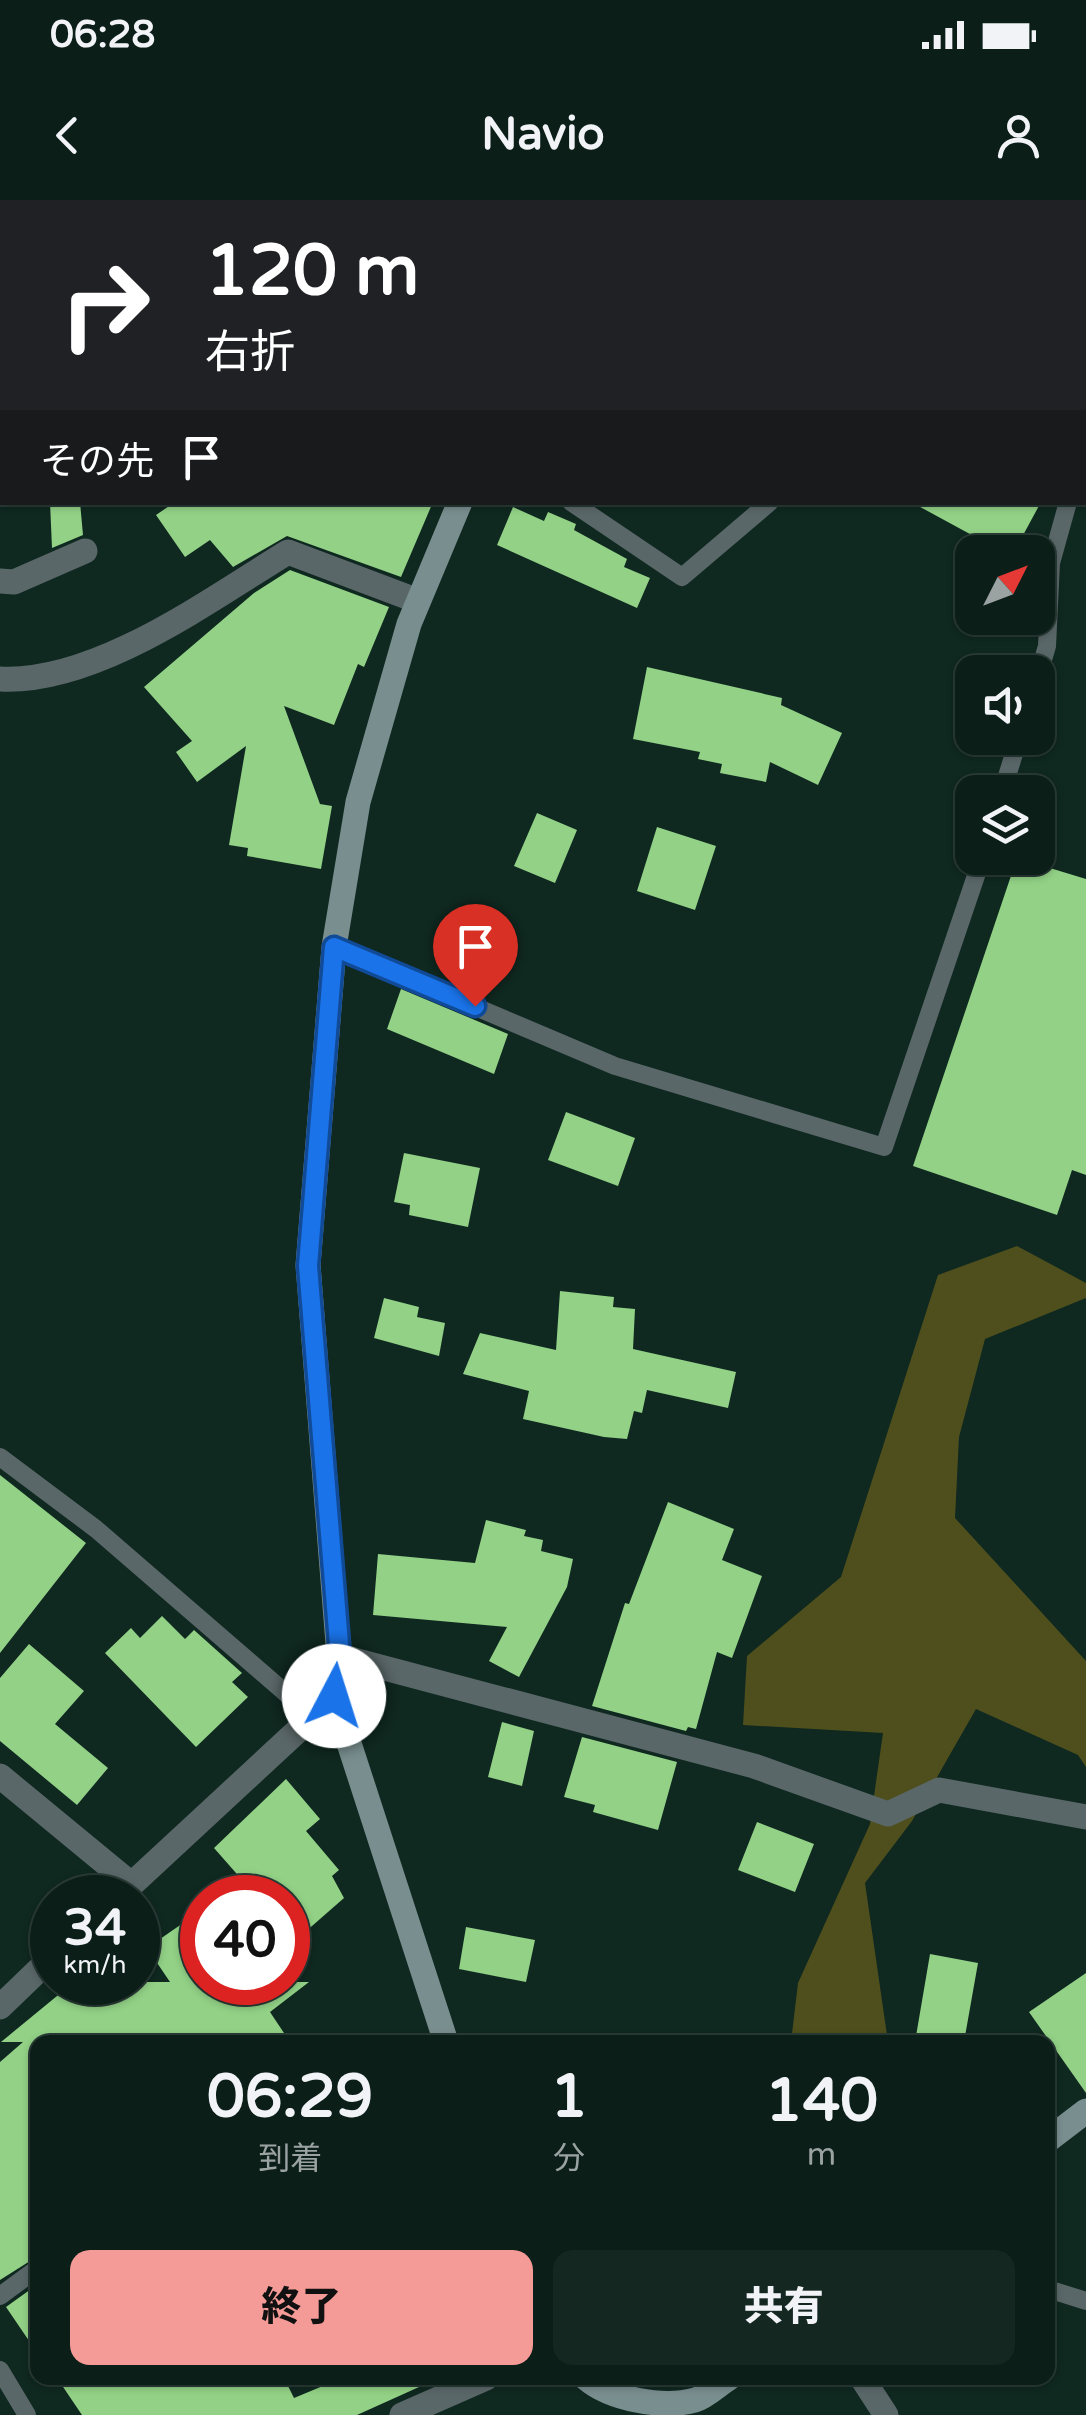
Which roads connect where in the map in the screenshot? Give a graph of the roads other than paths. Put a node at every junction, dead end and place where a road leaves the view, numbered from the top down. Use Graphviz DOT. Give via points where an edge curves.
graph roads {
  1 [pos="459,505"];
  2 [pos="575,505"];
  3 [pos="766,505"];
  4 [pos="1067,505"];
  5 [pos="85,551"];
  6 [pos="0,580"];
  7 [pos="418,602"];
  8 [pos="1044,655"];
  9 [pos="0,678"];
  10 [pos="976,875"];
  11 [pos="334,947"];
  12 [pos="0,1456"];
  13 [pos="340,1656"];
  14 [pos="334,1696"];
  15 [pos="312,1716"];
  16 [pos="0,1776"];
  17 [pos="1086,1816"];
  18 [pos="107,1875"];
  19 [pos="141,1875"];
  20 [pos="30,1978"];
  21 [pos="0,2007"];
  22 [pos="444,2035"];
  23 [pos="1086,2111"];
  24 [pos="1055,2135"];
  25 [pos="30,2274"];
  26 [pos="1055,2291"];
  27 [pos="0,2296"];
  28 [pos="1086,2301"];
  29 [pos="0,2370"];
  30 [pos="470,2385"];
  31 [pos="594,2385"];
  32 [pos="718,2385"];
  33 [pos="867,2385"];
  34 [pos="28,2415"];
  35 [pos="402,2415"];
  36 [pos="886,2415"];
  1 -- 7 [label="street"];
  2 -- 3 [label="lane" via="682,577"];
  4 -- 8 [label="lane" via="1051,562"];
  5 -- 6 [label="street" via="14,582"];
  7 -- 9 [label="street" via="288,552 101,657 42,676"];
  7 -- 11 [label="street" via="358,802"];
  10 -- 11 [label="lane" via="884,1147 615,1066"];
  11 -- 13 [label="street" via="308,1266"];
  12 -- 15 [label="lane" via="96,1529"];
  13 -- 14 [label="street"];
  13 -- 17 [label="street" via="754,1766 888,1814 939,1790"];
  14 -- 15 [label="street"];
  14 -- 22 [label="street"];
  15 -- 19 [label="street"];
  16 -- 18 [label="street"];
  20 -- 21 [label="street"];
  23 -- 24 [label="street"];
  25 -- 27 [label="lane"];
  26 -- 28 [label="lane"];
  29 -- 34 [label="lane"];
  30 -- 35 [label="street"];
  31 -- 32 [label="street" via="628,2400 696,2400"];
  33 -- 36 [label="street"];
}
